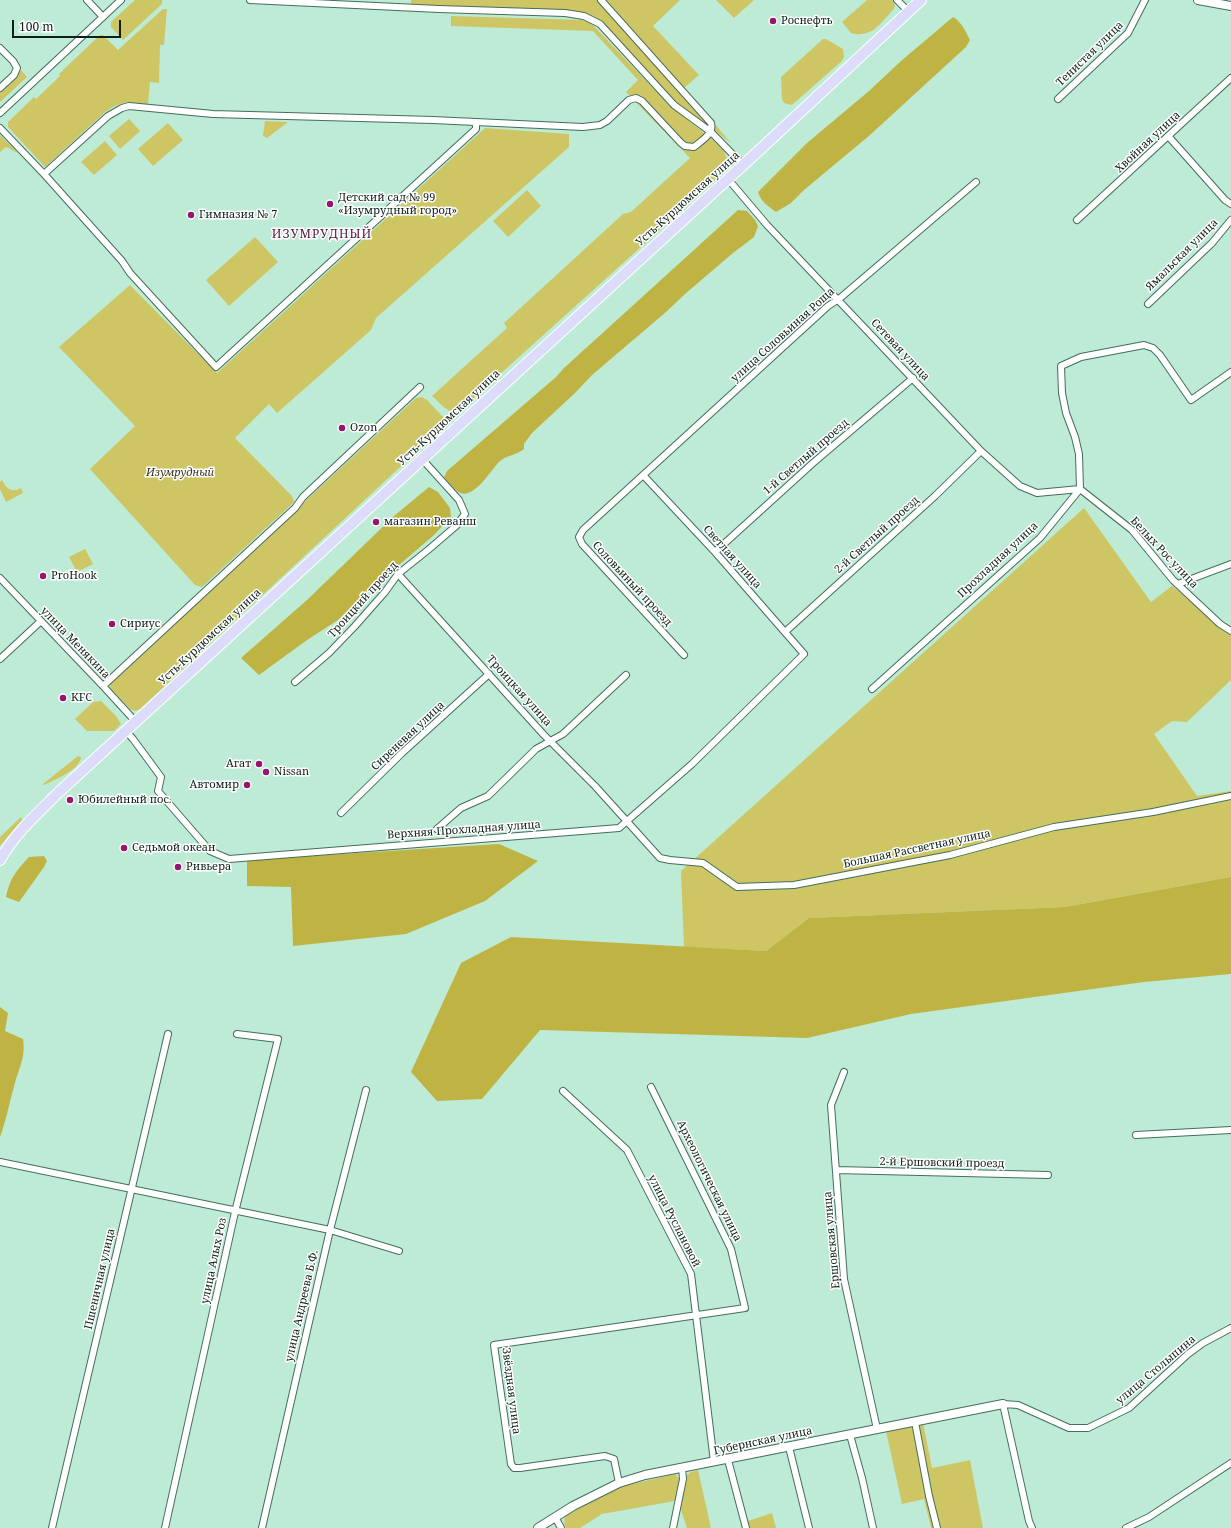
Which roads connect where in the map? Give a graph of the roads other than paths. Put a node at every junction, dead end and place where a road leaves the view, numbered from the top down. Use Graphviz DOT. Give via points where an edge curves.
graph roads {
  1 [pos="87,0"];
  2 [pos="121,0"];
  3 [pos="250,0"];
  4 [pos="264,0"];
  5 [pos="601,0"];
  6 [pos="897,0"];
  7 [pos="921,0"];
  8 [pos="1145,0"];
  9 [pos="1198,0"];
  10 [pos="1231,6"];
  11 [pos="909,12"];
  12 [pos="103,17"];
  13 [pos="0,48"];
  14 [pos="1231,78"];
  15 [pos="0,88"];
  16 [pos="1058,99"];
  17 [pos="0,113"];
  18 [pos="476,123"];
  19 [pos="0,128"];
  20 [pos="711,132"];
  21 [pos="1169,137"];
  22 [pos="743,165"];
  23 [pos="44,174"];
  24 [pos="728,179"];
  25 [pos="976,182"];
  26 [pos="1231,204"];
  27 [pos="1077,220"];
  28 [pos="1231,220"];
  29 [pos="838,299"];
  30 [pos="1148,304"];
  31 [pos="1231,372"];
  32 [pos="913,378"];
  33 [pos="420,388"];
  34 [pos="981,451"];
  35 [pos="422,459"];
  36 [pos="643,475"];
  37 [pos="1080,490"];
  38 [pos="715,552"];
  39 [pos="1231,564"];
  40 [pos="398,574"];
  41 [pos="0,578"];
  42 [pos="1178,584"];
  43 [pos="41,621"];
  44 [pos="1231,631"];
  45 [pos="785,632"];
  46 [pos="804,654"];
  47 [pos="684,655"];
  48 [pos="0,659"];
  49 [pos="489,674"];
  50 [pos="626,675"];
  51 [pos="295,682"];
  52 [pos="103,686"];
  53 [pos="872,689"];
  54 [pos="136,722"];
  55 [pos="126,731"];
  56 [pos="550,741"];
  57 [pos="1231,796"];
  58 [pos="341,813"];
  59 [pos="627,821"];
  60 [pos="436,829"];
  61 [pos="0,860"];
  62 [pos="168,1034"];
  63 [pos="237,1034"];
  64 [pos="844,1072"];
  65 [pos="651,1088"];
  66 [pos="366,1090"];
  67 [pos="563,1091"];
  68 [pos="1231,1130"];
  69 [pos="1136,1135"];
  70 [pos="0,1162"];
  71 [pos="836,1170"];
  72 [pos="1048,1176"];
  73 [pos="131,1189"];
  74 [pos="235,1212"];
  75 [pos="330,1230"];
  76 [pos="399,1251"];
  77 [pos="696,1315"];
  78 [pos="1231,1328"];
  79 [pos="1003,1404"];
  80 [pos="914,1422"];
  81 [pos="877,1429"];
  82 [pos="850,1435"];
  83 [pos="789,1447"];
  84 [pos="728,1460"];
  85 [pos="714,1462"];
  86 [pos="1231,1463"];
  87 [pos="682,1468"];
  88 [pos="619,1483"];
  89 [pos="555,1517"];
  90 [pos="52,1528"];
  91 [pos="165,1528"];
  92 [pos="262,1528"];
  93 [pos="538,1528"];
  94 [pos="561,1528"];
  95 [pos="673,1528"];
  96 [pos="746,1528"];
  97 [pos="809,1528"];
  98 [pos="873,1528"];
  99 [pos="937,1528"];
  100 [pos="1032,1528"];
  101 [pos="1126,1528"];
  1 -- 12 [label="street"];
  2 -- 12 [label="street"];
  3 -- 4 [label="street"];
  4 -- 20 [label="street" via="584,16 600,24 674,105"];
  5 -- 20 [label="street" via="711,124"];
  6 -- 11 [label="street"];
  7 -- 11 [label="main road, Усть-Курдюмская улица"];
  8 -- 16 [label="street, Тенистая улица" via="1128,33"];
  9 -- 10 [label="street"];
  11 -- 22 [label="main road, Усть-Курдюмская улица"];
  12 -- 17 [label="street"];
  13 -- 15 [label="street" via="17,68 14,75"];
  14 -- 21 [label="street, Хвойная улица"];
  18 -- 20 [label="street" via="592,126 607,121 629,100 636,98 642,100 685,146 694,147"];
  18 -- 23 [label="street" via="214,114 129,106 108,116"];
  18 -- 23 [label="street" via="476,128 216,367"];
  19 -- 23 [label="street"];
  20 -- 22 [label="street"];
  21 -- 26 [label="street"];
  21 -- 27 [label="street, Хвойная улица"];
  22 -- 24 [label="main road, Усть-Курдюмская улица"];
  24 -- 29 [label="street, Сетевая улица" via="767,225"];
  24 -- 35 [label="main road, Усть-Курдюмская улица"];
  25 -- 29 [label="street, улица Соловьиная Роща"];
  28 -- 30 [label="street, Ямальская улица" via="1212,243"];
  29 -- 32 [label="street, Сетевая улица"];
  29 -- 36 [label="street, улица Соловьиная Роща"];
  31 -- 37 [label="street" via="1191,400 1160,355 1153,348 1144,345 1081,357 1061,366 1066,413 1079,454"];
  32 -- 34 [label="street, Сетевая улица"];
  32 -- 38 [label="street, 1-й Светлый проезд" via="813,462"];
  33 -- 52 [label="street"];
  34 -- 37 [label="street, Сетевая улица" via="1020,486 1037,493"];
  34 -- 45 [label="street, 2-й Светлый проезд"];
  35 -- 40 [label="street, Троицкий проезд" via="459,500 465,514 456,526"];
  35 -- 54 [label="main road, Усть-Курдюмская улица"];
  36 -- 38 [label="street, Светлая улица"];
  36 -- 47 [label="street, Соловьиный проезд" via="583,530 579,537 582,544"];
  37 -- 42 [label="street, Белых Рос улица" via="1132,530"];
  37 -- 53 [label="street, Прохладная улица" via="1040,538"];
  38 -- 45 [label="street, Светлая улица"];
  39 -- 42 [label="street"];
  40 -- 49 [label="street, Троицкая улица"];
  40 -- 51 [label="street, Троицкий проезд" via="355,626"];
  41 -- 43 [label="street, улица Менякина"];
  42 -- 44 [label="street, Белых Рос улица" via="1220,624"];
  43 -- 48 [label="street"];
  43 -- 52 [label="street, улица Менякина"];
  45 -- 46 [label="street, Светлая улица"];
  46 -- 59 [label="street, Верхняя Прохладная улица" via="692,764"];
  49 -- 56 [label="street, Троицкая улица"];
  49 -- 58 [label="street, Сиреневая улица"];
  50 -- 56 [label="street" via="563,734"];
  52 -- 54 [label="street, улица Менякина"];
  54 -- 55 [label="main road, Усть-Курдюмская улица"];
  55 -- 59 [label="street, Верхняя Прохладная улица" via="161,777 158,791 210,851 229,859 619,828"];
  55 -- 61 [label="main road, Усть-Курдюмская улица" via="38,812"];
  56 -- 59 [label="street, Троицкая улица"];
  56 -- 60 [label="street" via="536,749 488,796 461,808"];
  57 -- 59 [label="street, Большая Рассветная улица" via="1153,812 1054,827 950,855 794,885 750,887 737,887 702,863 660,858"];
  62 -- 73 [label="street, Пшеничная улица"];
  63 -- 74 [label="street, улица Алых Роз" via="278,1039"];
  64 -- 71 [label="street, Ершовская улица" via="831,1105"];
  65 -- 77 [label="street, Археологическая улица" via="731,1249 746,1308"];
  66 -- 75 [label="street, улица Андреева Б.Ф."];
  67 -- 77 [label="street, улица Руслановой" via="627,1150 690,1274"];
  68 -- 69 [label="street"];
  70 -- 73 [label="street"];
  71 -- 72 [label="street, 2-й Ершовский проезд"];
  71 -- 81 [label="street, Ершовская улица" via="844,1279"];
  73 -- 74 [label="street"];
  73 -- 90 [label="street, Пшеничная улица"];
  74 -- 75 [label="street"];
  74 -- 91 [label="street, улица Алых Роз"];
  75 -- 76 [label="street"];
  75 -- 92 [label="street, улица Андреева Б.Ф."];
  77 -- 85 [label="street, улица Руслановой"];
  77 -- 88 [label="street, Звёздная улица" via="494,1345 511,1464 514,1468 605,1456 614,1459"];
  78 -- 79 [label="street, улица Столыпина" via="1188,1354 1129,1408 1088,1428 1069,1428 1018,1405"];
  79 -- 80 [label="street, Губернская улица"];
  79 -- 100 [label="street"];
  80 -- 81 [label="street, Губернская улица"];
  80 -- 99 [label="street"];
  81 -- 82 [label="street, Губернская улица"];
  82 -- 83 [label="street, Губернская улица"];
  82 -- 98 [label="street"];
  83 -- 84 [label="street, Губернская улица"];
  83 -- 97 [label="street"];
  84 -- 85 [label="street, Губернская улица"];
  84 -- 96 [label="street"];
  85 -- 87 [label="street, Губернская улица"];
  86 -- 101 [label="street"];
  87 -- 88 [label="street, Губернская улица"];
  87 -- 95 [label="street" via="683,1479"];
  88 -- 89 [label="street, Губернская улица"];
  89 -- 93 [label="street, Губернская улица"];
  89 -- 94 [label="street"];
}
